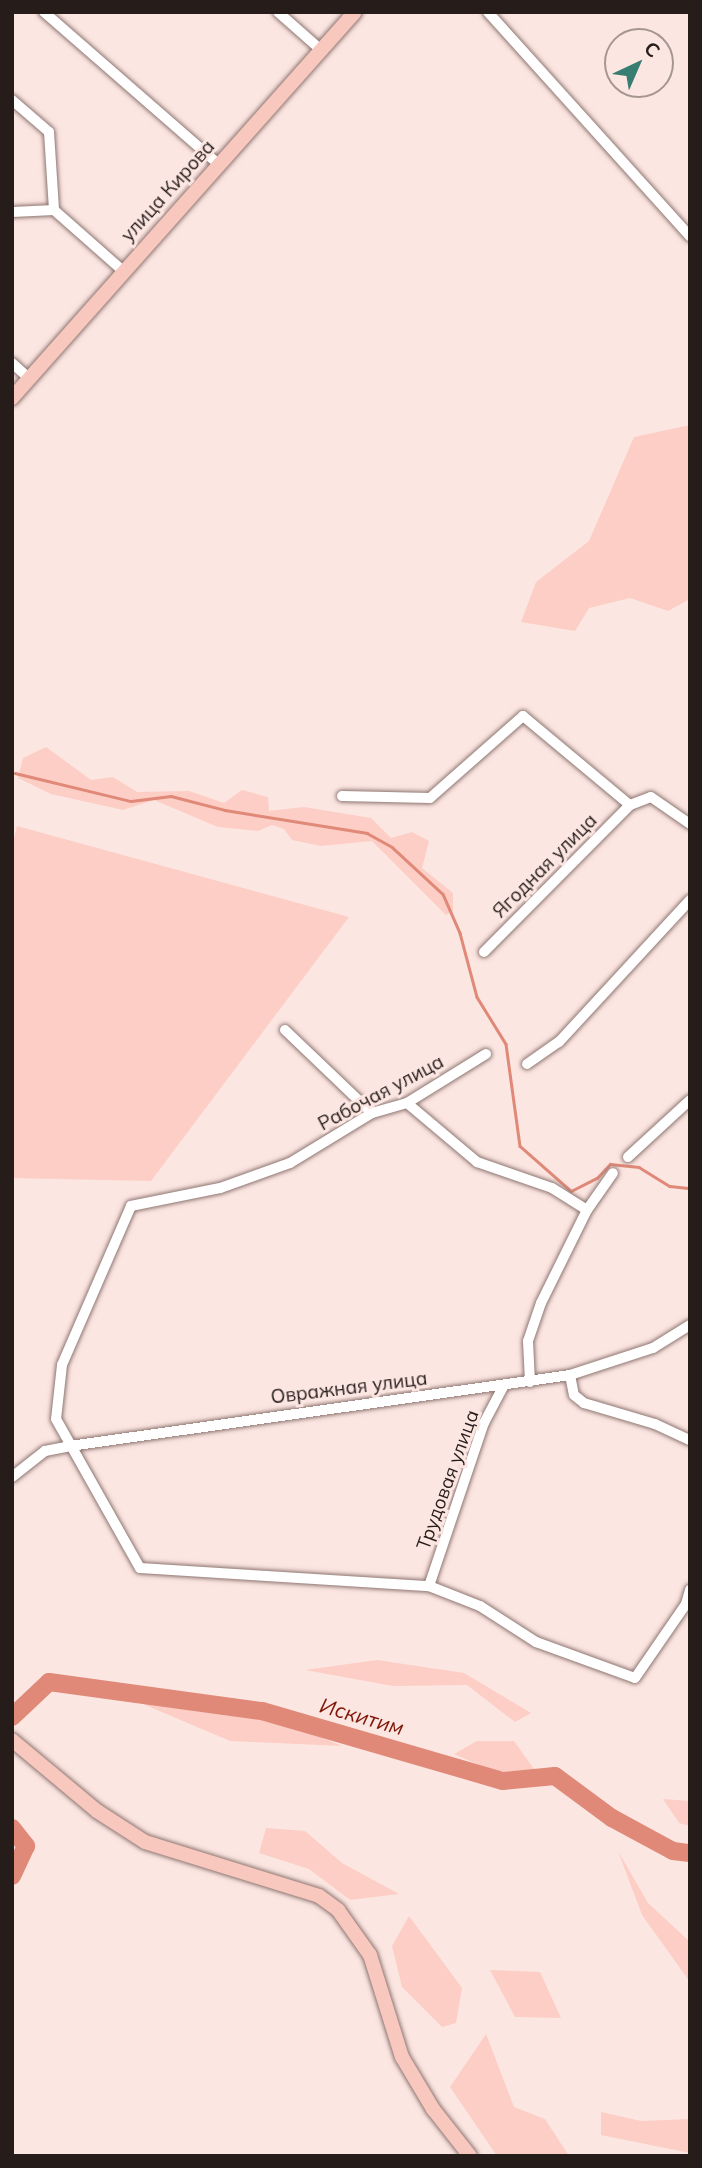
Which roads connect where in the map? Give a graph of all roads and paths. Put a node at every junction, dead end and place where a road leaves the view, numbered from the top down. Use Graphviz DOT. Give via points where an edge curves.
graph roads {
  1 [pos="44,12"];
  2 [pos="278,12"];
  3 [pos="355,12"];
  4 [pos="488,12"];
  5 [pos="321,50"];
  6 [pos="12,100"];
  7 [pos="218,164"];
  8 [pos="54,209"];
  9 [pos="12,212"];
  10 [pos="690,236"];
  11 [pos="122,270"];
  12 [pos="12,363"];
  13 [pos="30,379"];
  14 [pos="12,398"];
  15 [pos="342,796"];
  16 [pos="630,805"];
  17 [pos="690,824"];
  18 [pos="690,900"];
  19 [pos="484,953"];
  20 [pos="285,1030"];
  21 [pos="486,1055"];
  22 [pos="527,1064"];
  23 [pos="690,1100"];
  24 [pos="407,1103"];
  25 [pos="372,1113"];
  26 [pos="628,1157"];
  27 [pos="613,1173"];
  28 [pos="587,1210"];
  29 [pos="690,1325"];
  30 [pos="570,1375"];
  31 [pos="530,1382"];
  32 [pos="503,1387"];
  33 [pos="690,1440"];
  34 [pos="70,1446"];
  35 [pos="12,1477"];
  36 [pos="429,1586"];
  37 [pos="690,1590"];
  38 [pos="688,1605"];
  39 [pos="12,1740"];
  40 [pos="470,2156"];
  1 -- 7 [label="street"];
  2 -- 5 [label="street"];
  3 -- 5 [label="main road, улица Кирова"];
  4 -- 10 [label="street"];
  5 -- 7 [label="main road, улица Кирова"];
  6 -- 8 [label="street" via="49,132"];
  7 -- 11 [label="main road, улица Кирова"];
  8 -- 9 [label="street"];
  8 -- 11 [label="street"];
  11 -- 13 [label="main road, улица Кирова"];
  12 -- 13 [label="street"];
  13 -- 14 [label="main road, улица Кирова"];
  15 -- 16 [label="street" via="430,799 523,716"];
  16 -- 17 [label="street" via="651,797"];
  16 -- 19 [label="street, Ягодная улица"];
  18 -- 22 [label="street" via="559,1042"];
  20 -- 25 [label="street"];
  21 -- 24 [label="street, Рабочая улица"];
  23 -- 26 [label="street"];
  24 -- 25 [label="street, Рабочая улица"];
  24 -- 28 [label="street" via="477,1162 552,1188"];
  25 -- 34 [label="street, Рабочая улица" via="290,1163 220,1188 131,1206 62,1365 56,1419"];
  27 -- 28 [label="street"];
  28 -- 31 [label="street" via="541,1303 528,1341"];
  29 -- 30 [label="street, Овражная улица" via="653,1348"];
  30 -- 31 [label="street, Овражная улица"];
  30 -- 33 [label="street" via="574,1395 584,1403 655,1424"];
  31 -- 32 [label="street, Овражная улица"];
  32 -- 34 [label="street, Овражная улица"];
  32 -- 36 [label="street, Трудовая улица" via="484,1423"];
  34 -- 35 [label="street, Овражная улица" via="45,1451"];
  34 -- 36 [label="street" via="140,1568"];
  36 -- 38 [label="street" via="480,1606 536,1642 635,1678"];
  37 -- 38 [label="street"];
  39 -- 40 [label="main road" via="145,1842 319,1896 338,1910 370,1955 402,2057 433,2109"];
}
